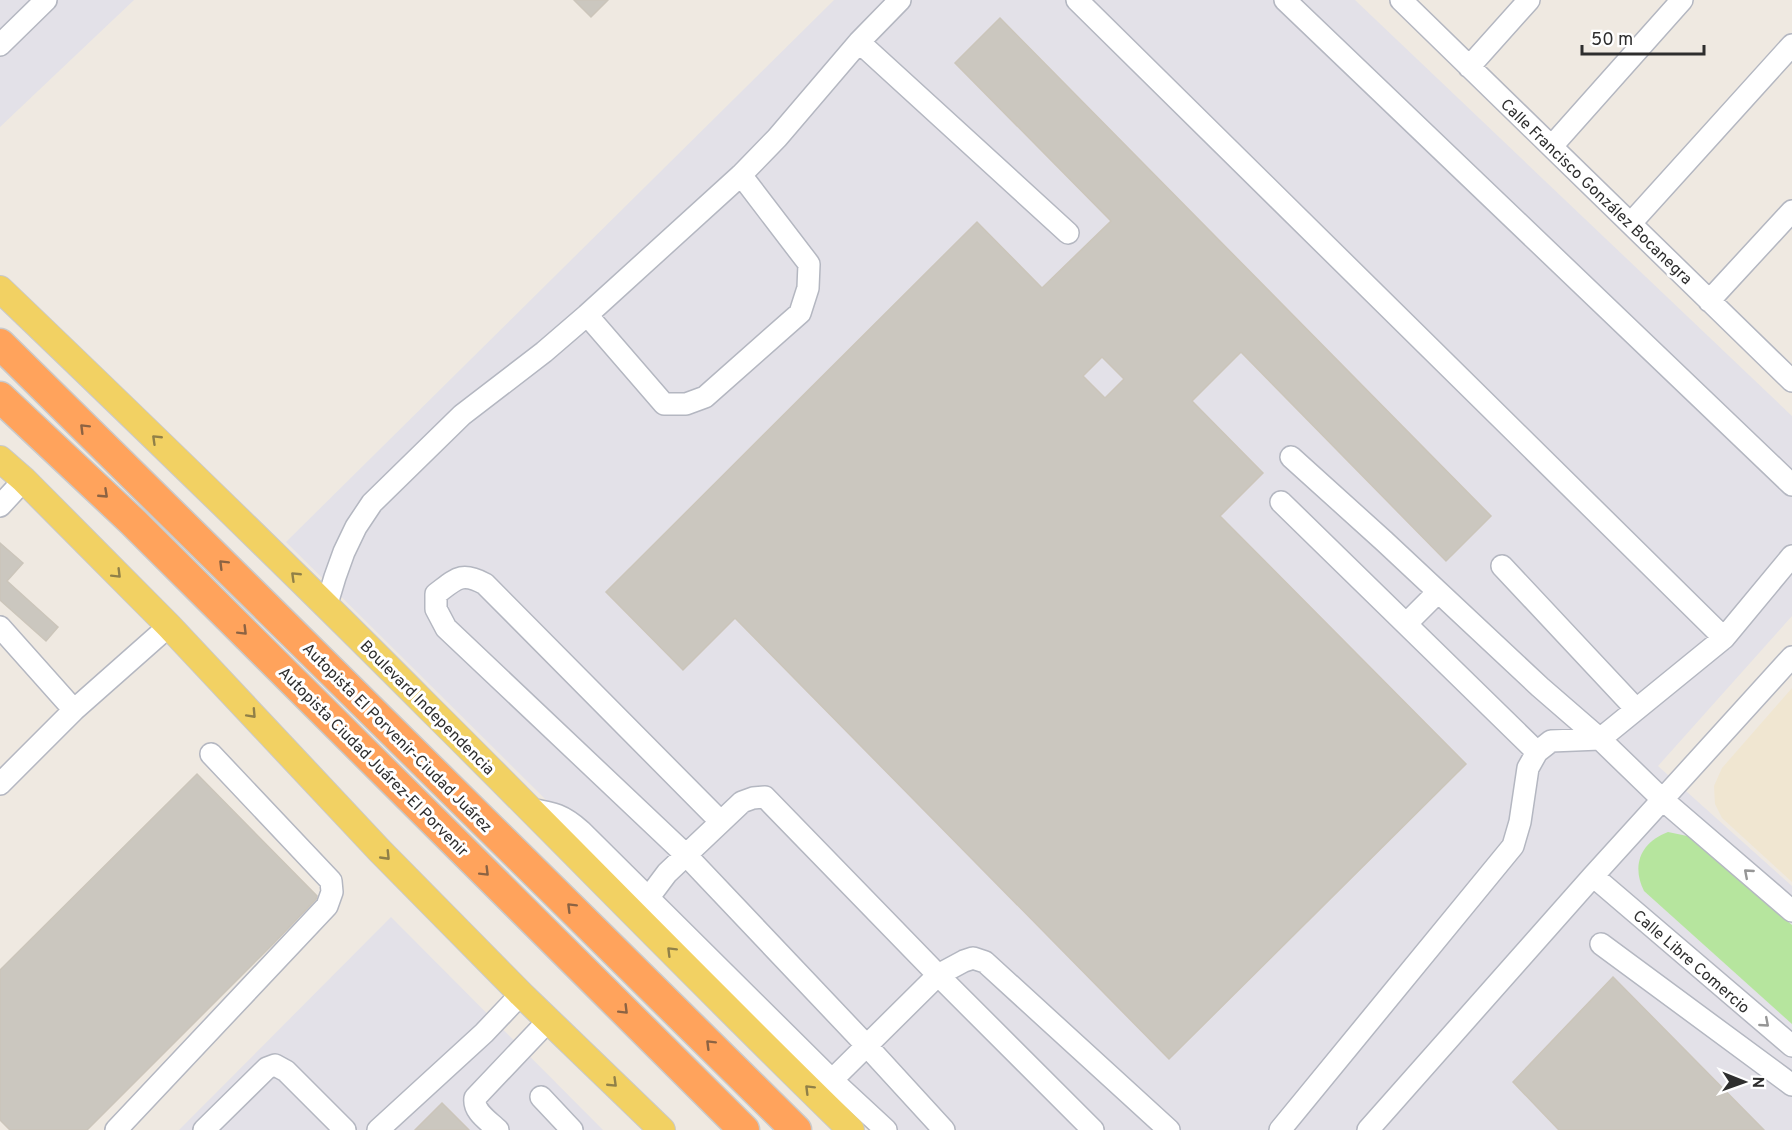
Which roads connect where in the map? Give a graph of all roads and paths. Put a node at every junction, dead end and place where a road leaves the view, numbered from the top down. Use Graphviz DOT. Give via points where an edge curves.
graph roads {
  1 [pos="46,0"];
  2 [pos="900,0"];
  3 [pos="1077,0"];
  4 [pos="1285,0"];
  5 [pos="1401,0"];
  6 [pos="1529,0"];
  7 [pos="1682,0"];
  8 [pos="859,42"];
  9 [pos="0,45"];
  10 [pos="1792,45"];
  11 [pos="1468,67"];
  12 [pos="1552,146"];
  13 [pos="741,175"];
  14 [pos="1792,211"];
  15 [pos="1631,223"];
  16 [pos="1068,233"];
  17 [pos="0,289"];
  18 [pos="1709,301"];
  19 [pos="587,315"];
  20 [pos="0,325"];
  21 [pos="0,344"];
  22 [pos="1792,381"];
  23 [pos="0,396"];
  24 [pos="58,403"];
  25 [pos="1291,457"];
  26 [pos="0,459"];
  27 [pos="24,480"];
  28 [pos="1792,485"];
  29 [pos="1281,502"];
  30 [pos="0,507"];
  31 [pos="1792,556"];
  32 [pos="1502,566"];
  33 [pos="1438,592"];
  34 [pos="326,606"];
  35 [pos="1406,624"];
  36 [pos="169,626"];
  37 [pos="0,627"];
  38 [pos="1724,638"];
  39 [pos="1792,657"];
  40 [pos="1636,709"];
  41 [pos="74,710"];
  42 [pos="1600,739"];
  43 [pos="1537,752"];
  44 [pos="211,754"];
  45 [pos="0,784"];
  46 [pos="1664,800"];
  47 [pos="531,809"];
  48 [pos="721,822"];
  49 [pos="686,855"];
  50 [pos="1593,876"];
  51 [pos="649,897"];
  52 [pos="1792,911"];
  53 [pos="1601,944"];
  54 [pos="938,975"];
  55 [pos="521,994"];
  56 [pos="731,995"];
  57 [pos="549,1020"];
  58 [pos="867,1046"];
  59 [pos="1792,1047"];
  60 [pos="735,1069"];
  61 [pos="831,1080"];
  62 [pos="1792,1085"];
  63 [pos="541,1097"];
  64 [pos="116,1130"];
  65 [pos="204,1130"];
  66 [pos="345,1130"];
  67 [pos="378,1130"];
  68 [pos="498,1130"];
  69 [pos="572,1130"];
  70 [pos="662,1130"];
  71 [pos="744,1130"];
  72 [pos="796,1130"];
  73 [pos="815,1130"];
  74 [pos="851,1130"];
  75 [pos="886,1130"];
  76 [pos="944,1130"];
  77 [pos="1093,1130"];
  78 [pos="1169,1130"];
  79 [pos="1280,1130"];
  80 [pos="1368,1130"];
  1 -- 9 [label="street"];
  2 -- 8 [label="street"];
  3 -- 38 [label="street"];
  4 -- 28 [label="street"];
  5 -- 11 [label="street, Calle Francisco González Bocanegra"];
  6 -- 11 [label="street"];
  7 -- 12 [label="street"];
  8 -- 13 [label="street"];
  8 -- 16 [label="street"];
  10 -- 15 [label="street"];
  11 -- 12 [label="street, Calle Francisco González Bocanegra"];
  12 -- 15 [label="street, Calle Francisco González Bocanegra"];
  13 -- 19 [label="street"];
  13 -- 19 [label="street" via="809,264 808,288 800,313 705,397 686,404 664,404"];
  14 -- 18 [label="street"];
  15 -- 18 [label="street, Calle Francisco González Bocanegra"];
  34 -- 17 [label="main road, Boulevard Independencia, one-way"];
  18 -- 22 [label="street, Calle Francisco González Bocanegra"];
  19 -- 34 [label="street" via="462,415 372,503 344,552"];
  20 -- 24 [label="highway"];
  21 -- 24 [label="highway, Autopista El Porvenir-Ciudad Juárez"];
  23 -- 71 [label="highway, Autopista Ciudad Juárez-El Porvenir, one-way" via="142,530"];
  60 -- 24 [label="highway, Autopista El Porvenir-Ciudad Juárez, one-way"];
  25 -- 33 [label="street"];
  26 -- 27 [label="main road"];
  27 -- 30 [label="street"];
  27 -- 36 [label="main road, one-way"];
  29 -- 35 [label="street"];
  31 -- 38 [label="street"];
  32 -- 40 [label="street"];
  33 -- 35 [label="street"];
  33 -- 42 [label="street"];
  34 -- 47 [label="main road, Boulevard Independencia"];
  35 -- 43 [label="street"];
  36 -- 41 [label="street"];
  36 -- 55 [label="main road, one-way" via="380,851"];
  37 -- 41 [label="street"];
  38 -- 40 [label="street"];
  39 -- 46 [label="street"];
  40 -- 42 [label="street"];
  41 -- 45 [label="street"];
  42 -- 43 [label="street" via="1551,741"];
  42 -- 46 [label="street"];
  43 -- 79 [label="street" via="1528,768 1513,846"];
  44 -- 64 [label="street" via="331,880 332,892 327,906"];
  46 -- 50 [label="street"];
  52 -- 46 [label="street, one-way"];
  47 -- 51 [label="street" via="570,821"];
  56 -- 47 [label="main road, Boulevard Independencia, one-way"];
  48 -- 49 [label="street"];
  48 -- 49 [label="street" via="485,584 472,577 459,577 436,594 436,609 446,628"];
  48 -- 54 [label="street" via="742,802 765,798"];
  49 -- 51 [label="street"];
  49 -- 58 [label="street"];
  50 -- 59 [label="street, Calle Libre Comercio, one-way"];
  50 -- 80 [label="street"];
  51 -- 56 [label="street"];
  53 -- 62 [label="street"];
  54 -- 58 [label="street"];
  54 -- 77 [label="street"];
  54 -- 78 [label="street" via="973,958 985,962"];
  55 -- 57 [label="main road"];
  55 -- 67 [label="street"];
  56 -- 61 [label="street"];
  74 -- 56 [label="main road, Boulevard Independencia, one-way"];
  57 -- 68 [label="street" via="475,1098 477,1109"];
  57 -- 70 [label="main road, one-way"];
  58 -- 61 [label="street"];
  58 -- 76 [label="street"];
  60 -- 72 [label="highway, Autopista El Porvenir-Ciudad Juárez"];
  60 -- 73 [label="highway"];
  61 -- 75 [label="street"];
  63 -- 69 [label="street"];
  65 -- 66 [label="street" via="274,1065 286,1071"];
}
